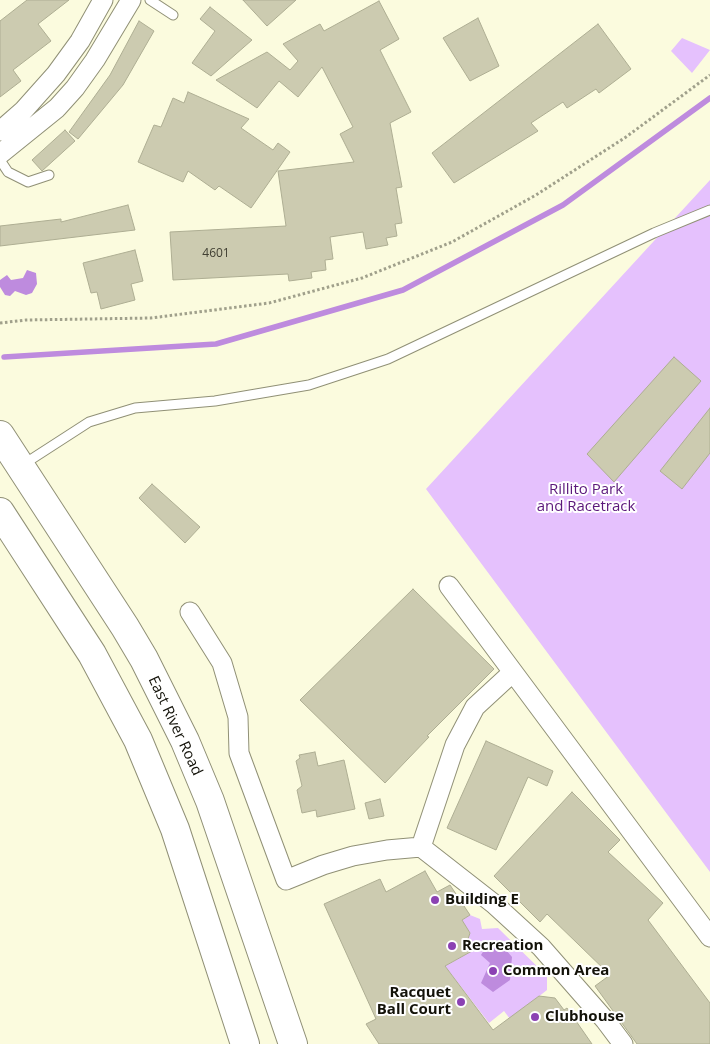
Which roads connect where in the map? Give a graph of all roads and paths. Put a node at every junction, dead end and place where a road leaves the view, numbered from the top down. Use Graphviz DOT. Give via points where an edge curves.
graph roads {
  1 [pos="104,0"];
  2 [pos="131,0"];
  3 [pos="150,0"];
  4 [pos="173,15"];
  5 [pos="710,75"];
  6 [pos="0,131"];
  7 [pos="0,154"];
  8 [pos="0,160"];
  9 [pos="48,175"];
  10 [pos="710,210"];
  11 [pos="0,323"];
  12 [pos="0,435"];
  13 [pos="21,466"];
  14 [pos="0,512"];
  15 [pos="449,586"];
  16 [pos="190,612"];
  17 [pos="513,672"];
  18 [pos="422,847"];
  19 [pos="710,937"];
  20 [pos="245,1044"];
  21 [pos="293,1044"];
  22 [pos="623,1044"];
  1 -- 6 [label="street" via="56,74"];
  2 -- 7 [label="street" via="75,88 44,119"];
  3 -- 4 [label="lane"];
  5 -- 11 [label="path" via="626,137 536,195 452,242 362,278 269,303 151,318"];
  8 -- 9 [label="lane" via="8,172 28,182"];
  10 -- 13 [label="lane" via="654,233 388,359 309,385 215,401 135,408 89,422"];
  12 -- 13 [label="main road, East River Road"];
  13 -- 21 [label="main road, East River Road" via="125,627 185,741 210,802"];
  14 -- 20 [label="main road" via="92,654 138,740 175,829"];
  15 -- 17 [label="street"];
  16 -- 18 [label="street" via="222,663 238,717 239,753 286,880 353,856"];
  17 -- 18 [label="street" via="475,707 455,745"];
  17 -- 19 [label="street"];
  18 -- 22 [label="street" via="541,946"];
}
